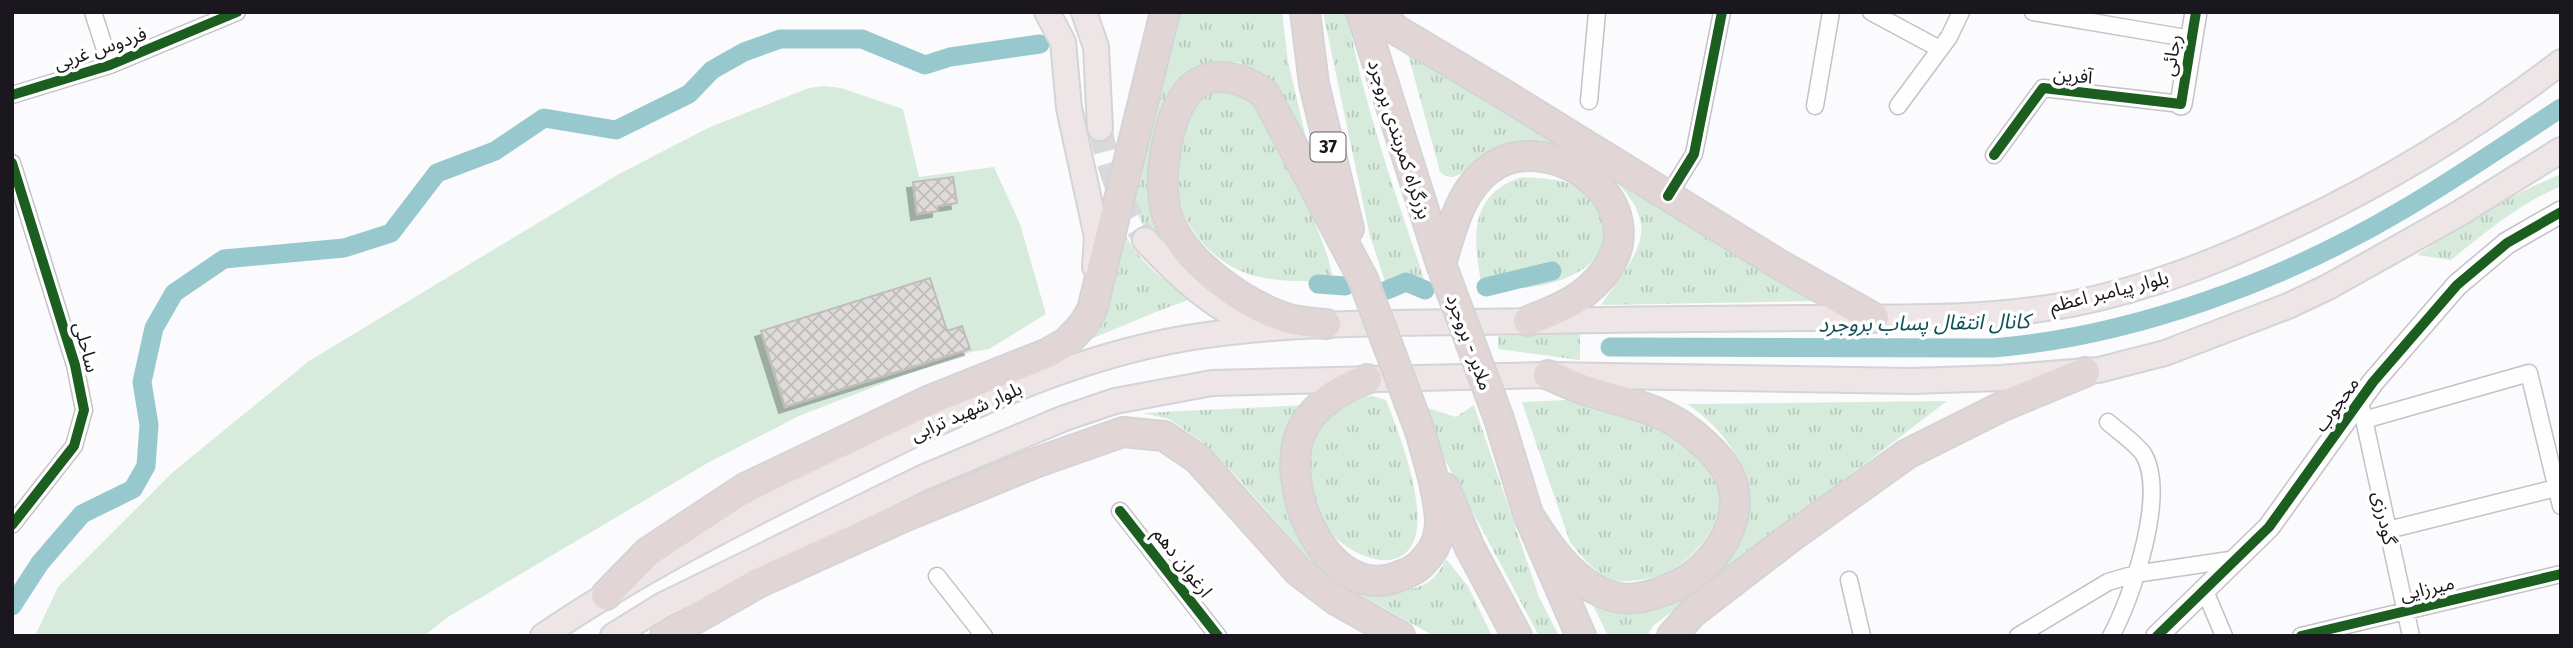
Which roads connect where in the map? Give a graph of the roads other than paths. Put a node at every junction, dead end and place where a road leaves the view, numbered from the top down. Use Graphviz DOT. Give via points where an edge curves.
graph roads {
  1 [pos="93,12"];
  2 [pos="237,12"];
  3 [pos="1047,12"];
  4 [pos="1084,12"];
  5 [pos="1165,12"];
  6 [pos="1305,12"];
  7 [pos="1361,12"];
  8 [pos="1375,12"];
  9 [pos="1597,12"];
  10 [pos="1722,12"];
  11 [pos="1831,12"];
  12 [pos="1871,12"];
  13 [pos="1961,12"];
  14 [pos="2034,12"];
  15 [pos="2196,12"];
  16 [pos="2192,39"];
  17 [pos="1938,48"];
  18 [pos="2561,62"];
  19 [pos="110,65"];
  20 [pos="12,95"];
  21 [pos="1588,101"];
  22 [pos="2181,104"];
  23 [pos="1815,106"];
  24 [pos="1898,106"];
  25 [pos="1100,128"];
  26 [pos="2561,150"];
  27 [pos="1994,155"];
  28 [pos="12,163"];
  29 [pos="1668,196"];
  30 [pos="2561,212"];
  31 [pos="1145,240"];
  32 [pos="1441,264"];
  33 [pos="1363,279"];
  34 [pos="1092,310"];
  35 [pos="1874,318"];
  36 [pos="1528,321"];
  37 [pos="1432,323"];
  38 [pos="1326,324"];
  39 [pos="1259,330"];
  40 [pos="2085,372"];
  41 [pos="1548,375"];
  42 [pos="1367,379"];
  43 [pos="2362,411"];
  44 [pos="2108,422"];
  45 [pos="1420,431"];
  46 [pos="2556,488"];
  47 [pos="2561,506"];
  48 [pos="1120,511"];
  49 [pos="1528,514"];
  50 [pos="12,525"];
  51 [pos="2388,530"];
  52 [pos="2237,559"];
  53 [pos="2135,574"];
  54 [pos="2561,574"];
  55 [pos="937,576"];
  56 [pos="1849,580"];
  57 [pos="2205,591"];
  58 [pos="606,595"];
  59 [pos="2405,611"];
  60 [pos="543,636"];
  61 [pos="613,636"];
  62 [pos="665,636"];
  63 [pos="984,636"];
  64 [pos="1218,636"];
  65 [pos="1400,636"];
  66 [pos="1517,636"];
  67 [pos="1581,636"];
  68 [pos="1672,636"];
  69 [pos="1862,636"];
  70 [pos="2018,636"];
  71 [pos="2111,636"];
  72 [pos="2157,636"];
  73 [pos="2224,636"];
  74 [pos="2301,636"];
  75 [pos="2411,636"];
  1 -- 19 [label="street"];
  2 -- 19 [label="street, فردوس غربی"];
  3 -- 34 [label="main road" via="1063,42 1069,108 1097,237"];
  4 -- 25 [label="main road" via="1096,47"];
  5 -- 34 [label="highway"];
  6 -- 33 [label="highway, 37" via="1314,84"];
  7 -- 32 [label="highway, بزرگراه کمربندی بروجرد"];
  8 -- 29 [label="highway" via="1398,32"];
  9 -- 21 [label="street"];
  10 -- 29 [label="street" via="1694,154"];
  11 -- 23 [label="street"];
  12 -- 17 [label="street"];
  13 -- 17 [label="street"];
  14 -- 16 [label="street"];
  15 -- 16 [label="street, رجائی"];
  16 -- 22 [label="street, رجائی"];
  17 -- 24 [label="street"];
  18 -- 35 [label="main road, بلوار پیامبر اعظم" via="2423,158 2238,253 2121,293 2068,304 2014,312"];
  19 -- 20 [label="street, فردوس غربی"];
  22 -- 27 [label="street, آفرین" via="2043,88"];
  26 -- 40 [label="main road" via="2383,257 2288,306 2165,353"];
  28 -- 50 [label="street, ساحلی" via="75,365 84,410 74,446"];
  29 -- 35 [label="highway"];
  30 -- 43 [label="street, محجوب" via="2507,243 2458,285 2421,324"];
  31 -- 39 [label="main road" via="1200,295"];
  32 -- 36 [label="highway" via="1459,209 1472,186 1499,162 1546,158 1589,177 1617,211 1621,232 1614,254 1594,285"];
  32 -- 49 [label="highway, ملایر - بروجرد, bridge" via="1499,419"];
  33 -- 38 [label="highway" via="1265,94 1237,78 1220,76 1189,91 1169,139 1162,187 1168,217 1182,242 1200,264 1247,301 1292,320"];
  33 -- 45 [label="highway, 37, bridge"];
  34 -- 58 [label="highway" via="1067,342 1048,353 930,400 745,488 648,552"];
  35 -- 36 [label="main road, بلوار پیامبر اعظم"];
  36 -- 37 [label="main road, بلوار پیامبر اعظم"];
  37 -- 38 [label="main road, بلوار شهید ترابی"];
  38 -- 39 [label="main road, بلوار شهید ترابی"];
  39 -- 58 [label="main road, بلوار شهید ترابی" via="1225,332 1114,355 1024,385 943,419 751,515"];
  40 -- 41 [label="main road" via="1912,382"];
  40 -- 68 [label="highway" via="1907,454 1692,613"];
  41 -- 42 [label="main road"];
  41 -- 49 [label="highway" via="1647,408 1681,425 1728,472 1733,511 1729,533 1703,570 1670,588 1631,598 1619,598 1585,581 1546,542"];
  42 -- 45 [label="highway" via="1334,394 1317,409 1296,450 1295,474 1304,517 1317,541 1350,572 1370,580 1394,578 1415,569 1436,549 1440,519"];
  42 -- 61 [label="main road" via="1212,383 1115,401 1062,419 922,478 663,605"];
  43 -- 46 [label="street" via="2529,373"];
  43 -- 51 [label="street, گودرزی"];
  43 -- 52 [label="street, محجوب" via="2269,527"];
  44 -- 53 [label="street" via="2144,455 2153,486 2151,522"];
  45 -- 66 [label="highway, 37" via="1471,548"];
  46 -- 47 [label="street"];
  46 -- 51 [label="street"];
  48 -- 64 [label="street, ارغوان دهم"];
  49 -- 67 [label="highway"];
  51 -- 59 [label="street, گودرزی"];
  52 -- 53 [label="street"];
  52 -- 57 [label="street, محجوب"];
  53 -- 70 [label="street" via="2108,582"];
  53 -- 71 [label="street"];
  54 -- 59 [label="street, میرزایی"];
  55 -- 63 [label="street"];
  56 -- 69 [label="street"];
  57 -- 72 [label="street, محجوب"];
  57 -- 73 [label="street"];
  58 -- 60 [label="main road, بلوار شهید ترابی"];
  59 -- 74 [label="street, میرزایی"];
  59 -- 75 [label="street, گودرزی"];
  62 -- 65 [label="highway" via="758,583 906,516 1123,432 1164,436 1198,459 1299,572 1336,600"];
}
